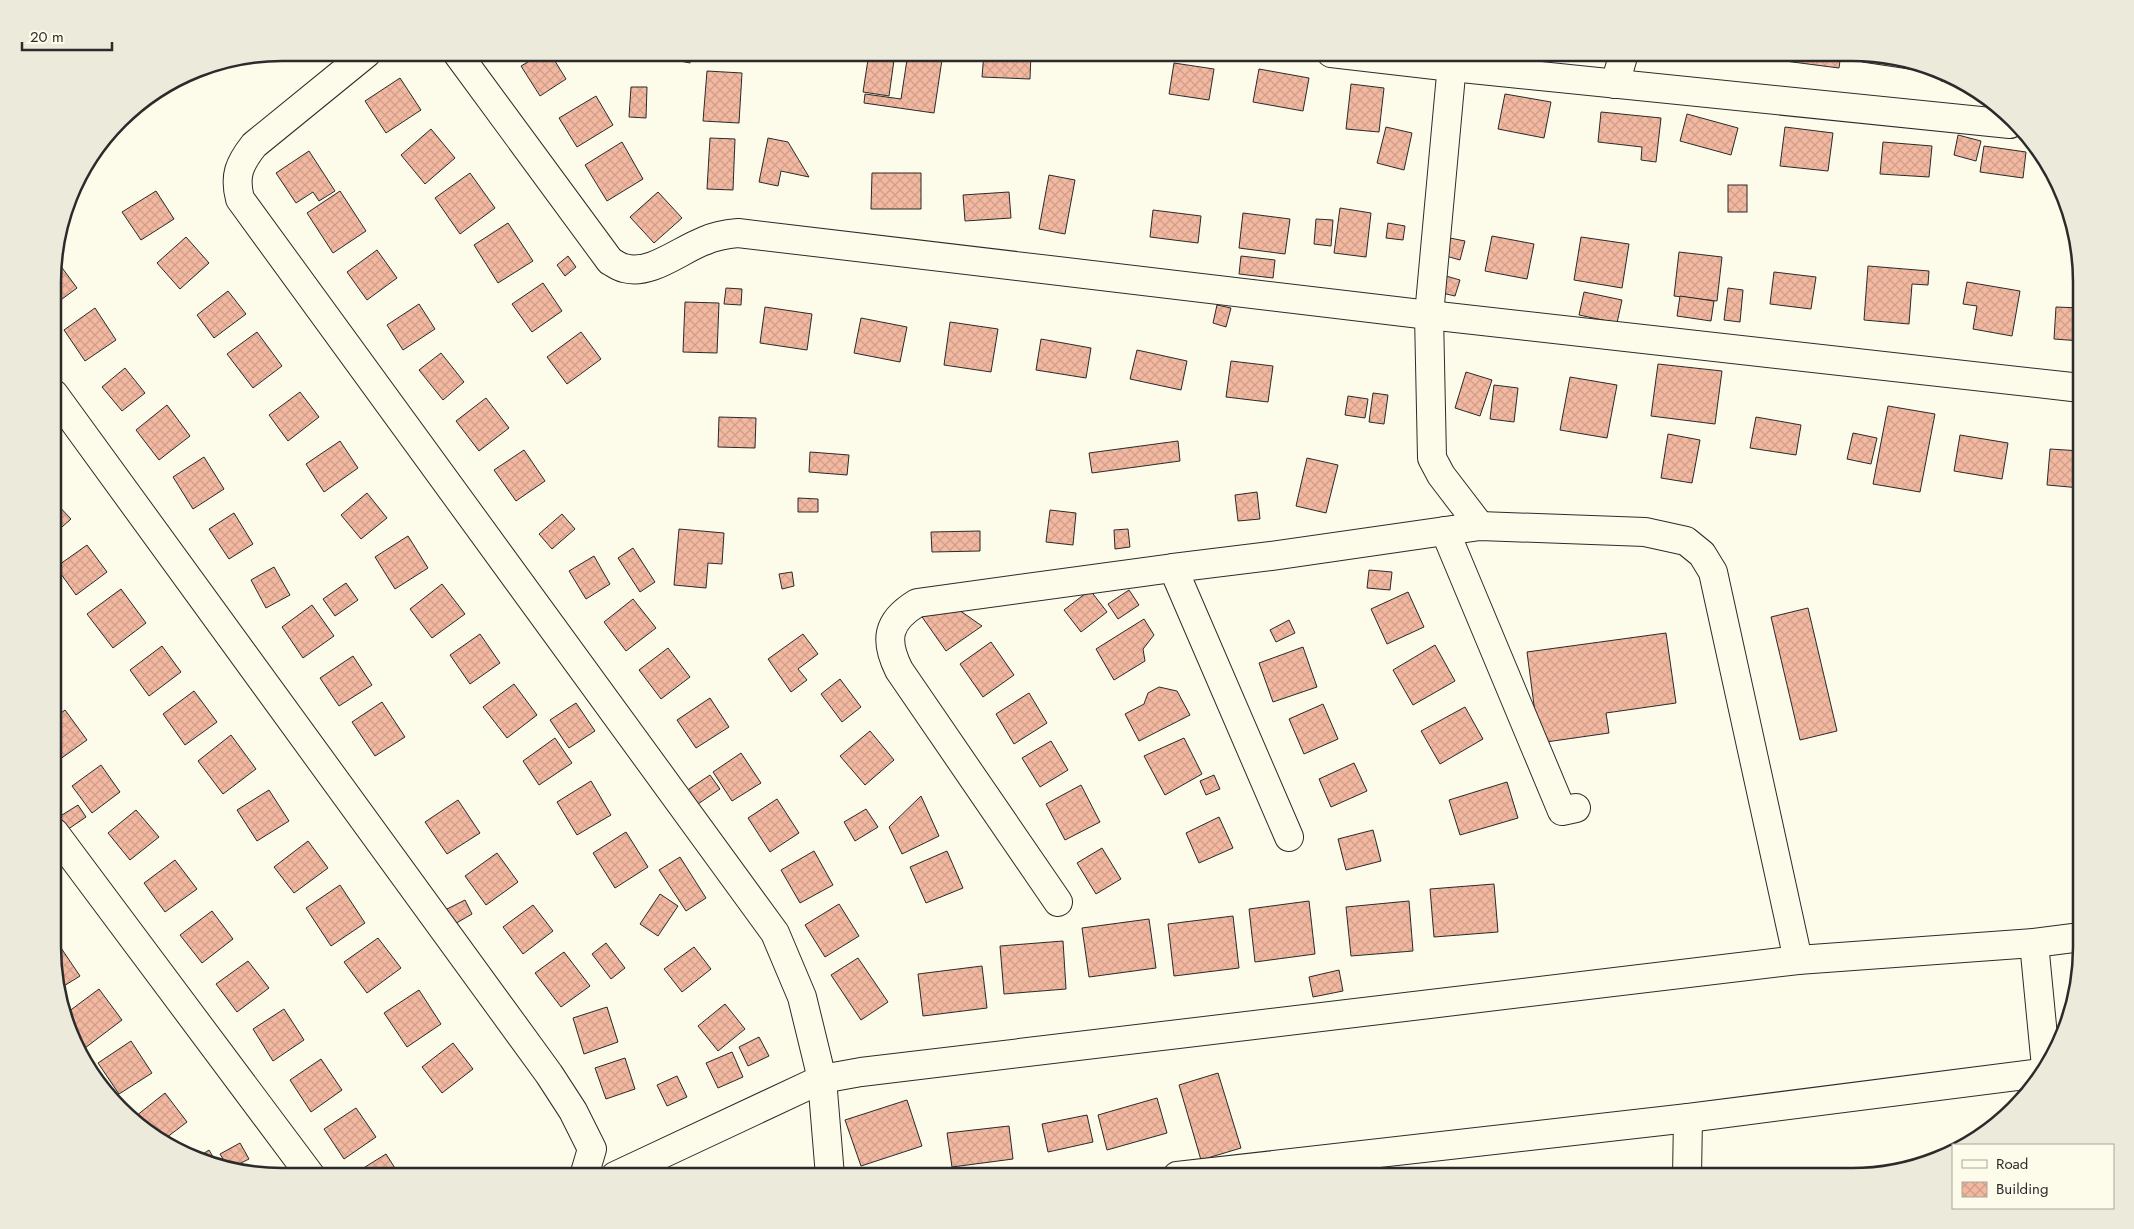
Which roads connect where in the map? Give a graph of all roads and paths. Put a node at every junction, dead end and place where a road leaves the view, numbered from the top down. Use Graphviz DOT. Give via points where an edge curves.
graph roads {
  1 [pos="357,61"];
  2 [pos="464,61"];
  3 [pos="1453,61"];
  4 [pos="1460,61"];
  5 [pos="1621,61"];
  6 [pos="1615,84"];
  7 [pos="2005,124"];
  8 [pos="1429,316"];
  9 [pos="2073,387"];
  10 [pos="61,404"];
  11 [pos="1480,526"];
  12 [pos="1445,531"];
  13 [pos="1173,568"];
  14 [pos="1576,808"];
  15 [pos="1289,837"];
  16 [pos="61,841"];
  17 [pos="1058,902"];
  18 [pos="2073,938"];
  19 [pos="2034,943"];
  20 [pos="1798,960"];
  21 [pos="2045,1054"];
  22 [pos="2032,1073"];
  23 [pos="822,1080"];
  24 [pos="1688,1118"];
  25 [pos="305,1168"];
  26 [pos="586,1168"];
  27 [pos="632,1168"];
  28 [pos="829,1168"];
  29 [pos="1247,1168"];
  30 [pos="1687,1168"];
  1 -- 23 [label="street" via="254,146 239,170 236,184 240,200 775,934 802,997"];
  2 -- 8 [label="street" via="610,261 624,268 652,266 701,242 738,233"];
  3 -- 8 [label="street"];
  4 -- 6 [label="street"];
  5 -- 6 [label="street"];
  6 -- 7 [label="street"];
  8 -- 9 [label="street"];
  8 -- 11 [label="street" via="1432,458 1440,475"];
  10 -- 26 [label="street" via="549,1074 592,1149"];
  11 -- 12 [label="street"];
  11 -- 20 [label="street" via="1645,532 1686,541 1702,554 1713,572"];
  12 -- 13 [label="street"];
  12 -- 14 [label="street" via="1562,811"];
  13 -- 15 [label="street"];
  13 -- 17 [label="street" via="917,603 903,611 889,635 891,654 899,670"];
  16 -- 25 [label="street"];
  18 -- 19 [label="street"];
  19 -- 20 [label="street"];
  19 -- 21 [label="street"];
  20 -- 23 [label="street" via="861,1072"];
  22 -- 24 [label="street"];
  23 -- 27 [label="street"];
  23 -- 28 [label="street"];
  24 -- 29 [label="street"];
  24 -- 30 [label="street"];
}
